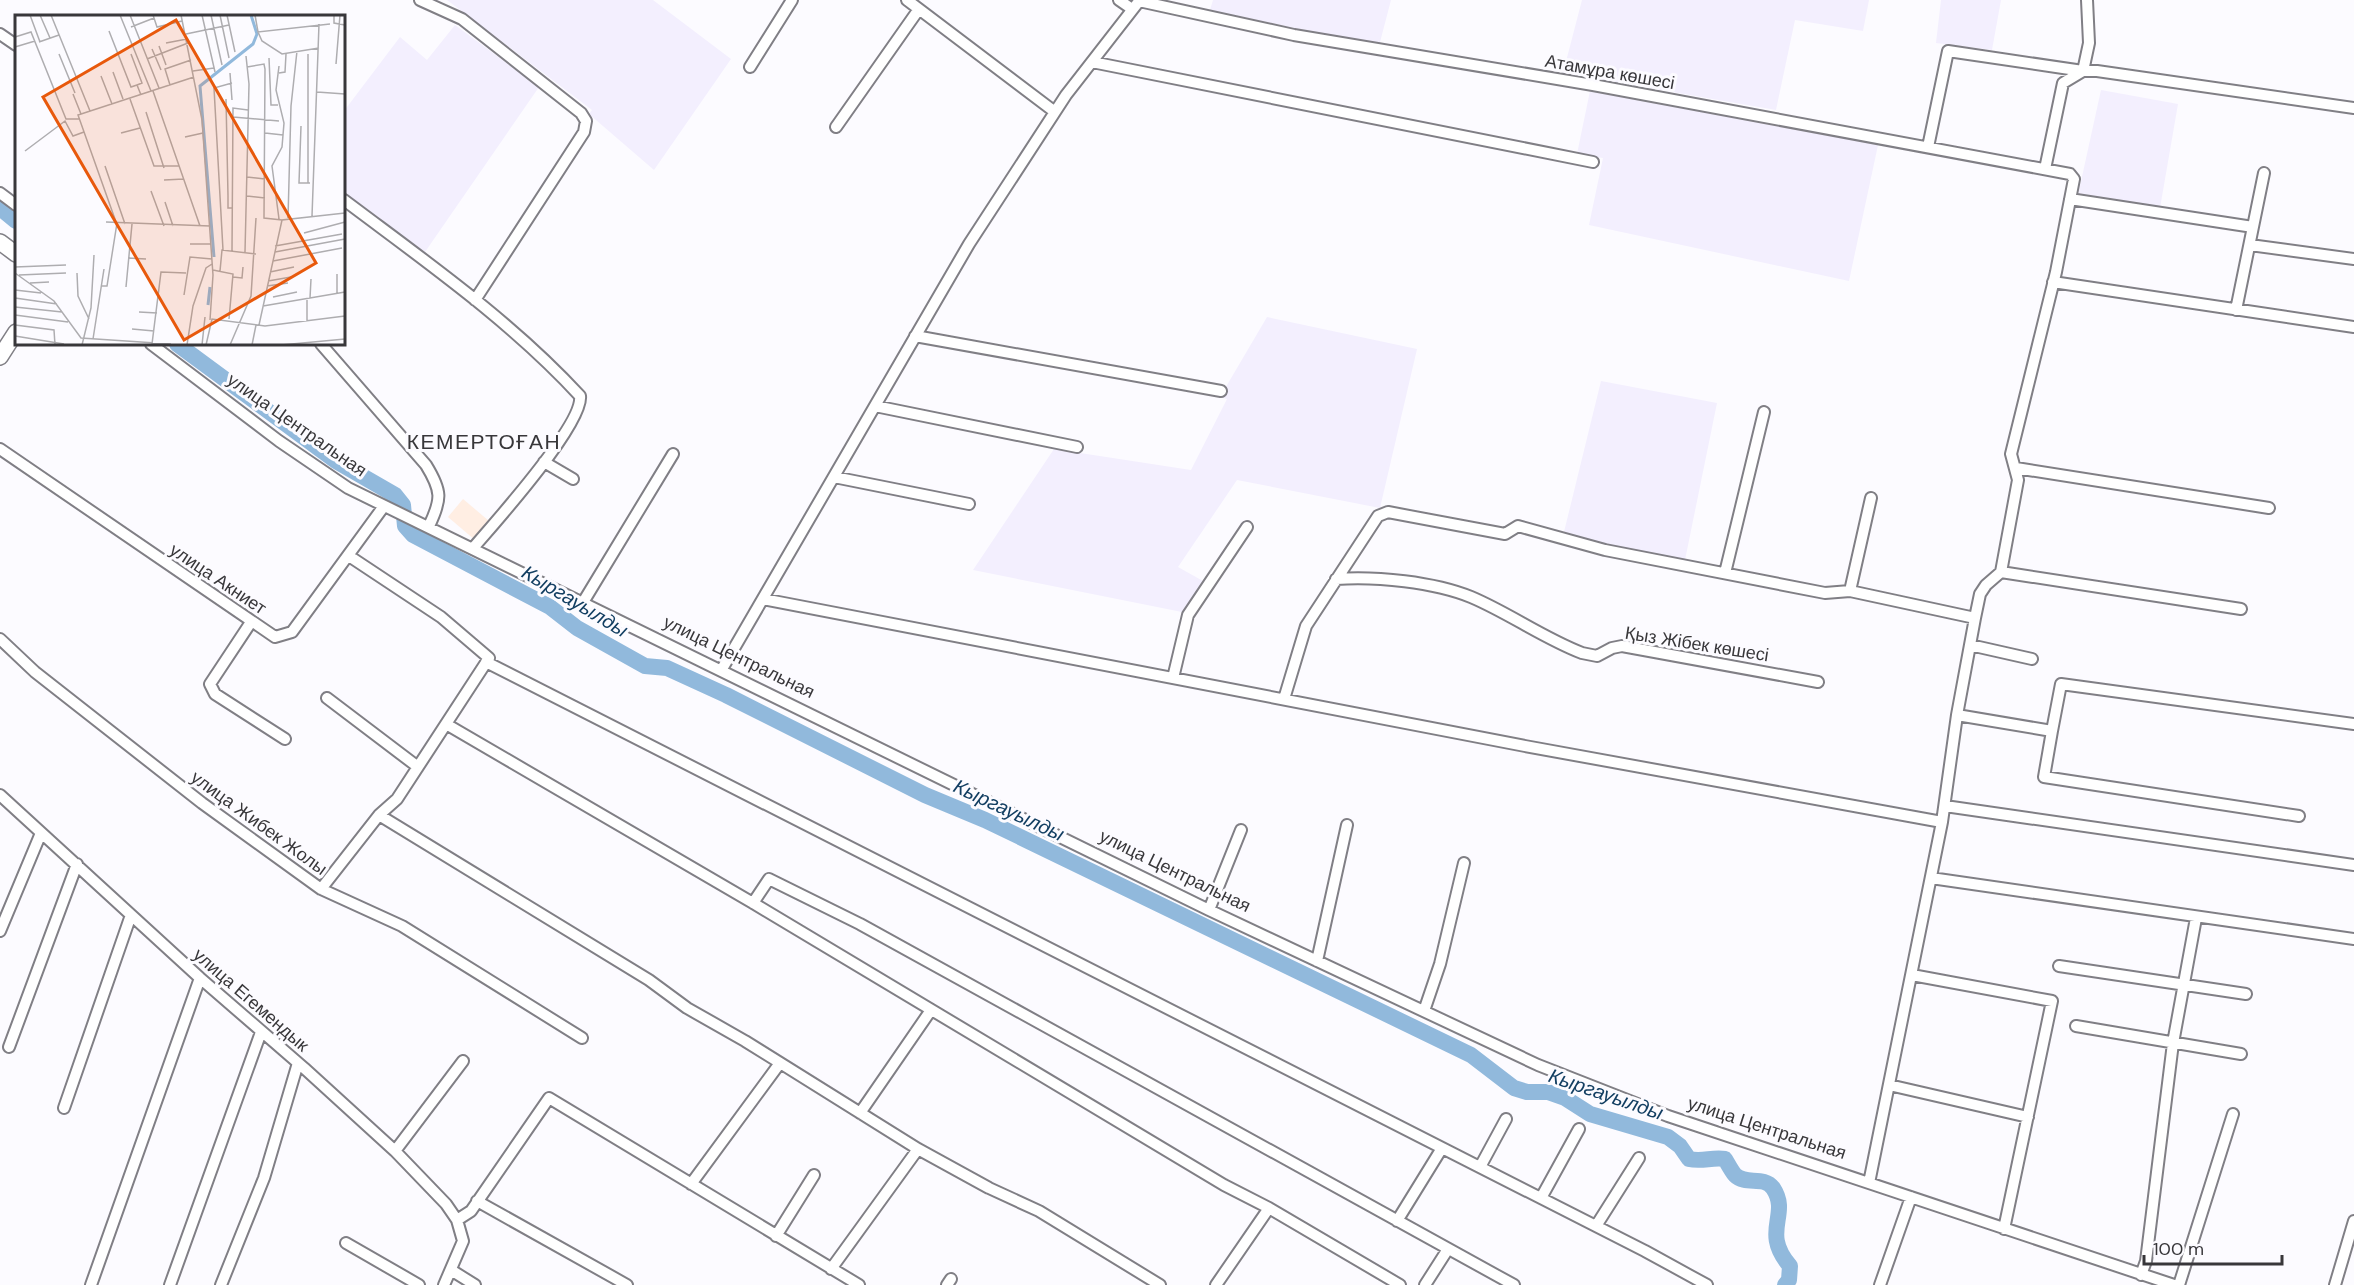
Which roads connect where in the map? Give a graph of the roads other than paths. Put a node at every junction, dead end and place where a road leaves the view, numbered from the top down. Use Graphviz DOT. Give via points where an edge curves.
graph roads {
  1 [pos="420,0"];
  2 [pos="792,0"];
  3 [pos="907,0"];
  4 [pos="1119,0"];
  5 [pos="2087,0"];
  6 [pos="1137,3"];
  7 [pos="920,9"];
  8 [pos="0,34"];
  9 [pos="15,44"];
  10 [pos="1092,62"];
  11 [pos="750,67"];
  12 [pos="2083,71"];
  13 [pos="2354,108"];
  14 [pos="1055,112"];
  15 [pos="836,127"];
  16 [pos="1928,147"];
  17 [pos="1593,162"];
  18 [pos="2045,169"];
  19 [pos="2264,173"];
  20 [pos="0,193"];
  21 [pos="2070,199"];
  22 [pos="345,201"];
  23 [pos="15,204"];
  24 [pos="2253,227"];
  25 [pos="0,242"];
  26 [pos="2250,244"];
  27 [pos="15,253"];
  28 [pos="2354,259"];
  29 [pos="2053,282"];
  30 [pos="475,300"];
  31 [pos="2236,310"];
  32 [pos="2354,327"];
  33 [pos="15,334"];
  34 [pos="915,336"];
  35 [pos="152,345"];
  36 [pos="322,345"];
  37 [pos="0,357"];
  38 [pos="1221,391"];
  39 [pos="874,406"];
  40 [pos="1764,412"];
  41 [pos="1077,447"];
  42 [pos="0,449"];
  43 [pos="673,454"];
  44 [pos="544,462"];
  45 [pos="2016,468"];
  46 [pos="834,477"];
  47 [pos="573,479"];
  48 [pos="1871,498"];
  49 [pos="969,504"];
  50 [pos="389,508"];
  51 [pos="2269,508"];
  52 [pos="429,526"];
  53 [pos="1247,527"];
  54 [pos="473,548"];
  55 [pos="349,556"];
  56 [pos="2001,572"];
  57 [pos="1725,573"];
  58 [pos="1336,579"];
  59 [pos="1851,591"];
  60 [pos="763,599"];
  61 [pos="582,604"];
  62 [pos="2241,609"];
  63 [pos="1975,618"];
  64 [pos="250,622"];
  65 [pos="0,639"];
  66 [pos="1970,645"];
  67 [pos="2032,658"];
  68 [pos="486,662"];
  69 [pos="722,669"];
  70 [pos="1173,678"];
  71 [pos="1818,682"];
  72 [pos="327,698"];
  73 [pos="1284,699"];
  74 [pos="1957,715"];
  75 [pos="446,724"];
  76 [pos="2354,724"];
  77 [pos="2052,731"];
  78 [pos="285,739"];
  79 [pos="418,767"];
  80 [pos="0,795"];
  81 [pos="1945,806"];
  82 [pos="379,815"];
  83 [pos="2299,816"];
  84 [pos="1942,822"];
  85 [pos="1347,825"];
  86 [pos="1241,830"];
  87 [pos="41,833"];
  88 [pos="1464,863"];
  89 [pos="77,864"];
  90 [pos="2354,865"];
  91 [pos="1931,878"];
  92 [pos="321,889"];
  93 [pos="753,903"];
  94 [pos="1209,910"];
  95 [pos="130,915"];
  96 [pos="2196,918"];
  97 [pos="0,931"];
  98 [pos="2354,939"];
  99 [pos="1317,961"];
  100 [pos="2059,966"];
  101 [pos="1912,975"];
  102 [pos="200,978"];
  103 [pos="2184,986"];
  104 [pos="2246,994"];
  105 [pos="932,1010"];
  106 [pos="1424,1011"];
  107 [pos="2076,1026"];
  108 [pos="261,1032"];
  109 [pos="582,1038"];
  110 [pos="2173,1043"];
  111 [pos="9,1047"];
  112 [pos="2241,1054"];
  113 [pos="463,1061"];
  114 [pos="298,1063"];
  115 [pos="780,1063"];
  116 [pos="1889,1085"];
  117 [pos="64,1108"];
  118 [pos="860,1113"];
  119 [pos="2233,1114"];
  120 [pos="2028,1117"];
  121 [pos="1506,1119"];
  122 [pos="1579,1129"];
  123 [pos="1442,1148"];
  124 [pos="918,1149"];
  125 [pos="395,1151"];
  126 [pos="1639,1158"];
  127 [pos="1480,1167"];
  128 [pos="814,1175"];
  129 [pos="1869,1183"];
  130 [pos="691,1184"];
  131 [pos="1911,1197"];
  132 [pos="1541,1198"];
  133 [pos="477,1201"];
  134 [pos="1269,1208"];
  135 [pos="457,1220"];
  136 [pos="1397,1221"];
  137 [pos="2354,1221"];
  138 [pos="1596,1226"];
  139 [pos="2004,1229"];
  140 [pos="776,1236"];
  141 [pos="346,1243"];
  142 [pos="1448,1248"];
  143 [pos="831,1269"];
  144 [pos="451,1270"];
  145 [pos="2140,1275"];
  146 [pos="91,1285"];
  147 [pos="170,1285"];
  148 [pos="221,1285"];
  149 [pos="418,1285"];
  150 [pos="444,1285"];
  151 [pos="475,1285"];
  152 [pos="627,1285"];
  153 [pos="859,1285"];
  154 [pos="1160,1285"];
  155 [pos="1216,1285"];
  156 [pos="1400,1285"];
  157 [pos="1425,1285"];
  158 [pos="1514,1285"];
  159 [pos="1707,1285"];
  160 [pos="1880,1285"];
  161 [pos="2176,1285"];
  162 [pos="2335,1285"];
  1 -- 30 [label="street" via="462,19 581,113 586,121 584,132"];
  2 -- 11 [label="street"];
  3 -- 7 [label="street"];
  4 -- 6 [label="street"];
  5 -- 12 [label="street" via="2089,43"];
  6 -- 10 [label="street"];
  6 -- 16 [label="street, Атамұра көшесі" via="1294,35"];
  7 -- 14 [label="street"];
  7 -- 15 [label="street"];
  8 -- 9 [label="street"];
  10 -- 14 [label="street"];
  10 -- 17 [label="street"];
  12 -- 13 [label="street"];
  12 -- 16 [label="street" via="1948,51"];
  12 -- 18 [label="street" via="2063,83"];
  14 -- 34 [label="street"];
  16 -- 18 [label="street, Атамұра көшесі"];
  18 -- 21 [label="street, Атамұра көшесі" via="2070,174 2074,179"];
  19 -- 24 [label="street"];
  20 -- 23 [label="street"];
  21 -- 24 [label="street"];
  21 -- 29 [label="street"];
  22 -- 30 [label="street"];
  24 -- 26 [label="street"];
  25 -- 27 [label="main road"];
  26 -- 28 [label="street"];
  26 -- 31 [label="street"];
  29 -- 31 [label="street"];
  29 -- 45 [label="street" via="2011,454"];
  30 -- 44 [label="street" via="580,396 579,410"];
  31 -- 32 [label="street"];
  33 -- 37 [label="main road"];
  34 -- 38 [label="street"];
  34 -- 39 [label="street"];
  35 -- 50 [label="street, улица Центральная" via="329,476"];
  36 -- 52 [label="street" via="436,481 439,505"];
  39 -- 41 [label="street"];
  39 -- 46 [label="street"];
  40 -- 57 [label="street"];
  42 -- 64 [label="street, улица Акниет"];
  43 -- 61 [label="street"];
  44 -- 47 [label="street"];
  44 -- 54 [label="street"];
  45 -- 51 [label="street"];
  45 -- 56 [label="street" via="2018,480"];
  46 -- 49 [label="street"];
  46 -- 60 [label="street"];
  48 -- 59 [label="street"];
  50 -- 52 [label="street, улица Центральная"];
  50 -- 55 [label="street, улица Акниет"];
  52 -- 54 [label="street, улица Центральная"];
  53 -- 70 [label="street" via="1188,615"];
  54 -- 61 [label="street, улица Центральная"];
  55 -- 64 [label="street, улица Акниет" via="292,632 275,637"];
  55 -- 68 [label="street" via="441,617 489,658"];
  56 -- 62 [label="street"];
  56 -- 63 [label="street" via="1980,594"];
  57 -- 58 [label="street" via="1605,550 1518,526 1505,534 1388,512 1378,516"];
  57 -- 59 [label="street" via="1825,593"];
  58 -- 71 [label="street, Қыз Жібек көшесі" via="1424,583 1446,589 1472,597 1582,653 1597,656 1622,646"];
  58 -- 73 [label="street" via="1300,638"];
  59 -- 63 [label="street"];
  60 -- 69 [label="street"];
  60 -- 70 [label="street"];
  61 -- 69 [label="street, улица Центральная"];
  63 -- 66 [label="street"];
  64 -- 78 [label="street" via="210,684 215,694"];
  65 -- 92 [label="street, улица Жибек Жолы" via="35,672 137,752"];
  66 -- 67 [label="street"];
  66 -- 74 [label="street"];
  68 -- 75 [label="street"];
  68 -- 123 [label="street"];
  69 -- 94 [label="street, улица Центральная"];
  70 -- 73 [label="street"];
  72 -- 79 [label="street"];
  73 -- 84 [label="street"];
  74 -- 77 [label="street"];
  74 -- 81 [label="street"];
  75 -- 79 [label="street"];
  75 -- 93 [label="street"];
  76 -- 77 [label="street" via="2061,684"];
  77 -- 83 [label="street" via="2044,777"];
  79 -- 82 [label="street" via="397,799"];
  80 -- 87 [label="street, улица Егемендык"];
  81 -- 84 [label="street"];
  81 -- 90 [label="street"];
  82 -- 92 [label="street"];
  82 -- 115 [label="street"];
  84 -- 91 [label="street"];
  85 -- 99 [label="street"];
  86 -- 94 [label="street"];
  87 -- 89 [label="street, улица Егемендык"];
  87 -- 97 [label="street"];
  88 -- 106 [label="street" via="1440,964"];
  89 -- 95 [label="street, улица Егемендык"];
  89 -- 111 [label="street"];
  91 -- 96 [label="street"];
  91 -- 101 [label="street"];
  92 -- 109 [label="street, улица Жибек Жолы" via="402,926"];
  93 -- 105 [label="street"];
  93 -- 136 [label="street" via="769,879 860,924"];
  94 -- 99 [label="street, улица Центральная"];
  95 -- 102 [label="street, улица Егемендык"];
  95 -- 117 [label="street"];
  96 -- 98 [label="street"];
  96 -- 103 [label="street"];
  99 -- 106 [label="street, улица Центральная"];
  100 -- 103 [label="street"];
  101 -- 116 [label="street"];
  101 -- 120 [label="street" via="2052,1001"];
  102 -- 108 [label="street, улица Егемендык"];
  102 -- 146 [label="street"];
  103 -- 104 [label="street"];
  103 -- 110 [label="street"];
  105 -- 118 [label="street"];
  105 -- 134 [label="street"];
  106 -- 129 [label="street, улица Центральная" via="1587,1085"];
  107 -- 110 [label="street"];
  108 -- 114 [label="street, улица Егемендык"];
  108 -- 147 [label="street"];
  110 -- 112 [label="street"];
  110 -- 145 [label="street" via="2146,1261"];
  113 -- 125 [label="street"];
  114 -- 125 [label="street, улица Егемендык"];
  114 -- 148 [label="street" via="264,1178"];
  115 -- 118 [label="street"];
  115 -- 130 [label="street"];
  116 -- 120 [label="street"];
  116 -- 129 [label="street"];
  118 -- 124 [label="street"];
  119 -- 161 [label="street"];
  120 -- 139 [label="street"];
  121 -- 127 [label="street"];
  122 -- 132 [label="street"];
  123 -- 127 [label="street"];
  123 -- 136 [label="street"];
  124 -- 143 [label="street"];
  124 -- 154 [label="street" via="1039,1211"];
  125 -- 135 [label="street, улица Егемендык"];
  126 -- 138 [label="street"];
  127 -- 132 [label="street"];
  128 -- 140 [label="street"];
  129 -- 131 [label="street, улица Центральная"];
  130 -- 133 [label="street" via="549,1098"];
  130 -- 140 [label="street"];
  131 -- 139 [label="street, улица Центральная"];
  131 -- 160 [label="street"];
  132 -- 138 [label="street"];
  133 -- 135 [label="street" via="471,1211"];
  133 -- 152 [label="street"];
  134 -- 155 [label="street"];
  134 -- 156 [label="street"];
  135 -- 144 [label="street, улица Егемендык" via="463,1241"];
  136 -- 142 [label="street"];
  137 -- 162 [label="street"];
  138 -- 159 [label="street"];
  139 -- 145 [label="street, улица Центральная"];
  140 -- 143 [label="street"];
  141 -- 149 [label="street"];
  142 -- 157 [label="street"];
  142 -- 158 [label="street"];
  143 -- 153 [label="street"];
  144 -- 150 [label="street"];
  144 -- 151 [label="street"];
  145 -- 161 [label="street, улица Центральная"];
}
